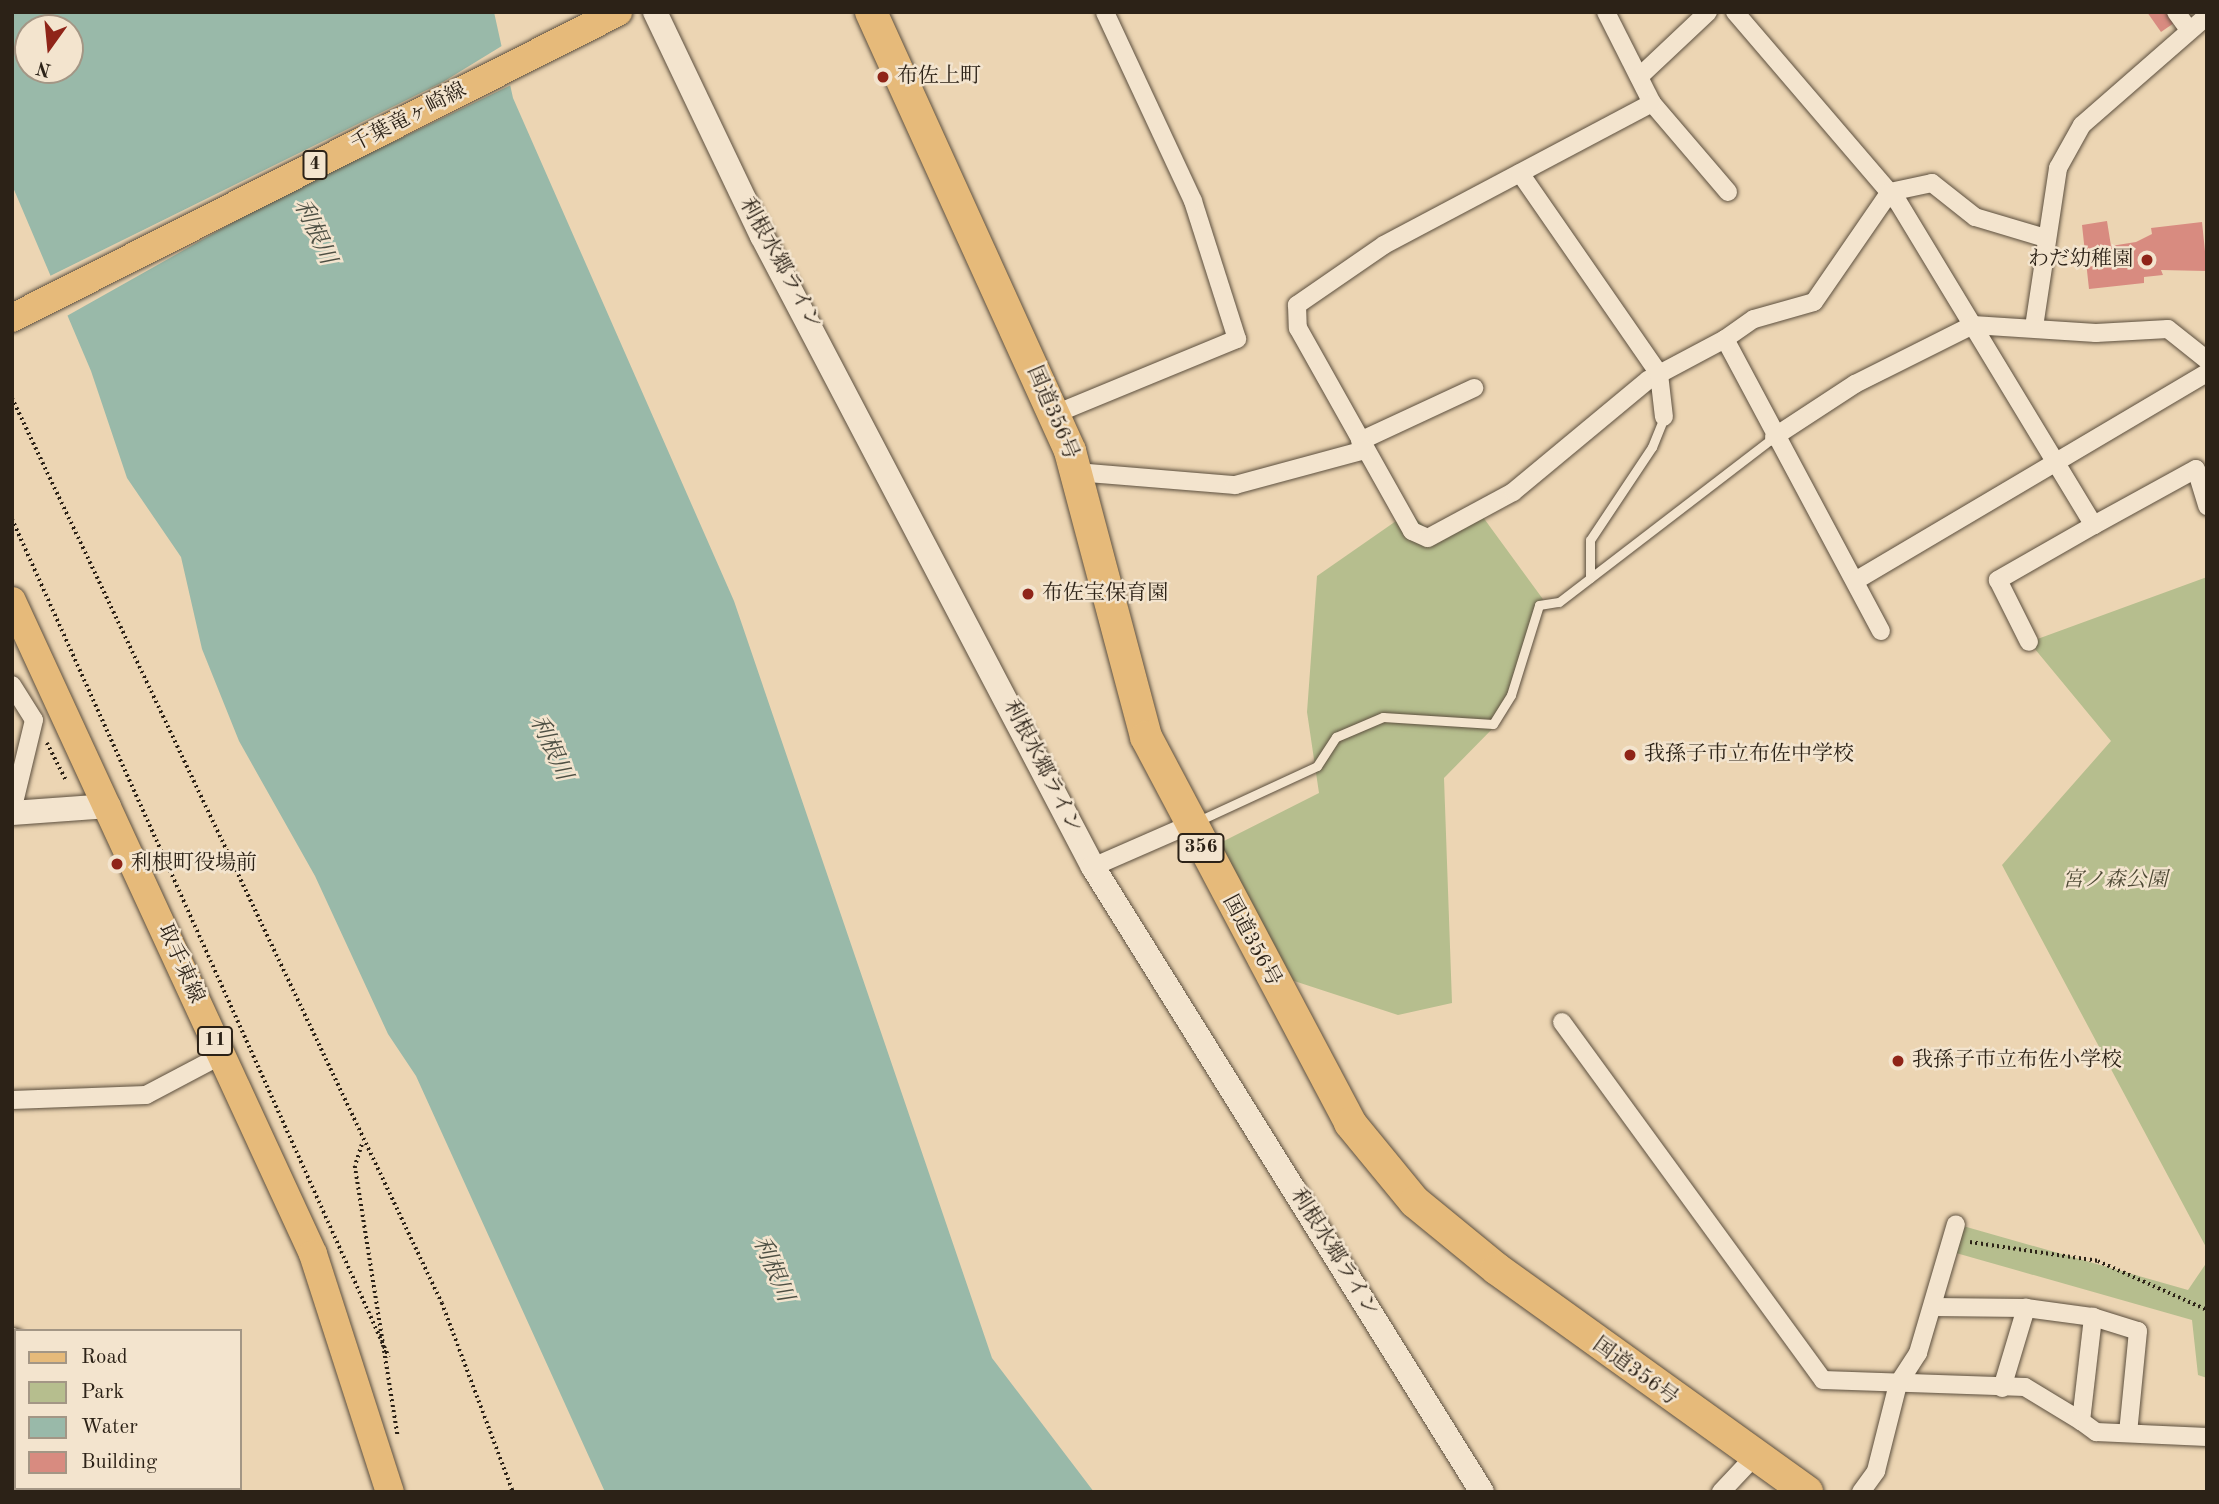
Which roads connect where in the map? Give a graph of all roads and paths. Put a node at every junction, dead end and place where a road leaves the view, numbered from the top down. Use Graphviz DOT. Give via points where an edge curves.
graph roads {
  1 [pos="618,12"];
  2 [pos="655,12"];
  3 [pos="872,12"];
  4 [pos="1105,12"];
  5 [pos="1606,12"];
  6 [pos="1708,12"];
  7 [pos="1735,12"];
  8 [pos="2176,12"];
  9 [pos="2207,16"];
  10 [pos="2189,30"];
  11 [pos="1639,77"];
  12 [pos="1652,103"];
  13 [pos="1520,173"];
  14 [pos="1728,192"];
  15 [pos="1890,192"];
  16 [pos="2045,237"];
  17 [pos="12,318"];
  18 [pos="1973,326"];
  19 [pos="2034,327"];
  20 [pos="1725,339"];
  21 [pos="2207,360"];
  22 [pos="2207,373"];
  23 [pos="1659,374"];
  24 [pos="1474,388"];
  25 [pos="12,398"];
  26 [pos="1055,414"];
  27 [pos="1664,418"];
  28 [pos="1774,437"];
  29 [pos="1363,446"];
  30 [pos="2054,459"];
  31 [pos="1076,472"];
  32 [pos="2207,506"];
  33 [pos="12,519"];
  34 [pos="2094,525"];
  35 [pos="1590,578"];
  36 [pos="1855,581"];
  37 [pos="12,601"];
  38 [pos="1881,631"];
  39 [pos="2029,642"];
  40 [pos="12,685"];
  41 [pos="109,806"];
  42 [pos="12,812"];
  43 [pos="1189,825"];
  44 [pos="1093,867"];
  45 [pos="1562,1022"];
  46 [pos="222,1055"];
  47 [pos="12,1100"];
  48 [pos="362,1144"];
  49 [pos="1956,1224"];
  50 [pos="1933,1307"];
  51 [pos="2026,1308"];
  52 [pos="2207,1310"];
  53 [pos="2093,1317"];
  54 [pos="389,1357"];
  55 [pos="1898,1384"];
  56 [pos="2002,1388"];
  57 [pos="400,1417"];
  58 [pos="2081,1421"];
  59 [pos="2128,1433"];
  60 [pos="2207,1437"];
  61 [pos="1753,1458"];
  62 [pos="390,1492"];
  63 [pos="513,1492"];
  64 [pos="1482,1492"];
  65 [pos="1721,1492"];
  66 [pos="1807,1492"];
  67 [pos="1861,1492"];
  1 -- 17 [label="main road, 千葉竜ヶ崎線 / 4"];
  2 -- 44 [label="main road, 利根水郷ライン" via="756,223"];
  3 -- 26 [label="highway, 国道356号 / 356"];
  4 -- 26 [label="street" via="1193,201 1237,339"];
  5 -- 11 [label="street"];
  6 -- 11 [label="street"];
  7 -- 15 [label="street"];
  8 -- 10 [label="street"];
  9 -- 10 [label="street"];
  10 -- 16 [label="street" via="2082,125 2058,168"];
  11 -- 12 [label="street"];
  12 -- 13 [label="street"];
  12 -- 14 [label="street"];
  13 -- 23 [label="street"];
  13 -- 29 [label="street" via="1384,245 1297,304 1298,328"];
  15 -- 16 [label="street" via="1932,183 1975,217"];
  15 -- 18 [label="street"];
  15 -- 20 [label="street" via="1814,302 1754,320"];
  16 -- 19 [label="street"];
  18 -- 19 [label="street"];
  18 -- 28 [label="street" via="1855,384"];
  18 -- 30 [label="street"];
  19 -- 21 [label="street" via="2096,333 2168,329"];
  20 -- 23 [label="street"];
  20 -- 28 [label="street"];
  22 -- 30 [label="street"];
  23 -- 27 [label="street"];
  23 -- 29 [label="street" via="1513,492 1428,538 1412,531"];
  24 -- 29 [label="street"];
  25 -- 48 [label="path"];
  26 -- 31 [label="highway, 国道356号 / 356"];
  27 -- 35 [label="lane" via="1652,447 1590,540"];
  28 -- 35 [label="lane"];
  28 -- 36 [label="street"];
  29 -- 31 [label="street" via="1235,485"];
  30 -- 34 [label="street"];
  30 -- 36 [label="street"];
  31 -- 43 [label="highway, 国道356号 / 356" via="1131,695"];
  32 -- 34 [label="street" via="2196,468"];
  33 -- 54 [label="path"];
  34 -- 39 [label="street" via="1998,580"];
  35 -- 43 [label="lane" via="1559,602 1539,605 1511,695 1493,724 1404,714 1373,720 1336,737 1317,766"];
  36 -- 38 [label="street"];
  37 -- 41 [label="main road, 取手東線 / 11"];
  40 -- 42 [label="street" via="34,720"];
  41 -- 42 [label="main road"];
  41 -- 46 [label="main road, 取手東線 / 11"];
  43 -- 44 [label="street"];
  43 -- 61 [label="highway, 国道356号 / 356" via="1312,1056 1383,1168 1497,1269"];
  44 -- 64 [label="main road, 利根水郷ライン"];
  45 -- 55 [label="street" via="1823,1380"];
  46 -- 47 [label="street" via="146,1095"];
  46 -- 62 [label="main road, 取手東線 / 11" via="339,1321"];
  48 -- 54 [label="path" via="355,1166"];
  48 -- 63 [label="path" via="442,1303"];
  49 -- 50 [label="street"];
  49 -- 52 [label="path" via="1967,1242 2098,1261"];
  50 -- 51 [label="street"];
  50 -- 55 [label="street"];
  51 -- 53 [label="street"];
  51 -- 56 [label="street"];
  53 -- 58 [label="street"];
  53 -- 59 [label="street" via="2138,1331"];
  54 -- 57 [label="path"];
  55 -- 56 [label="street"];
  55 -- 67 [label="street" via="1875,1471"];
  56 -- 58 [label="street" via="2025,1387"];
  58 -- 59 [label="street" via="2096,1432"];
  59 -- 60 [label="street"];
  61 -- 65 [label="street"];
  61 -- 66 [label="highway, 国道356号 / 356"];
}
